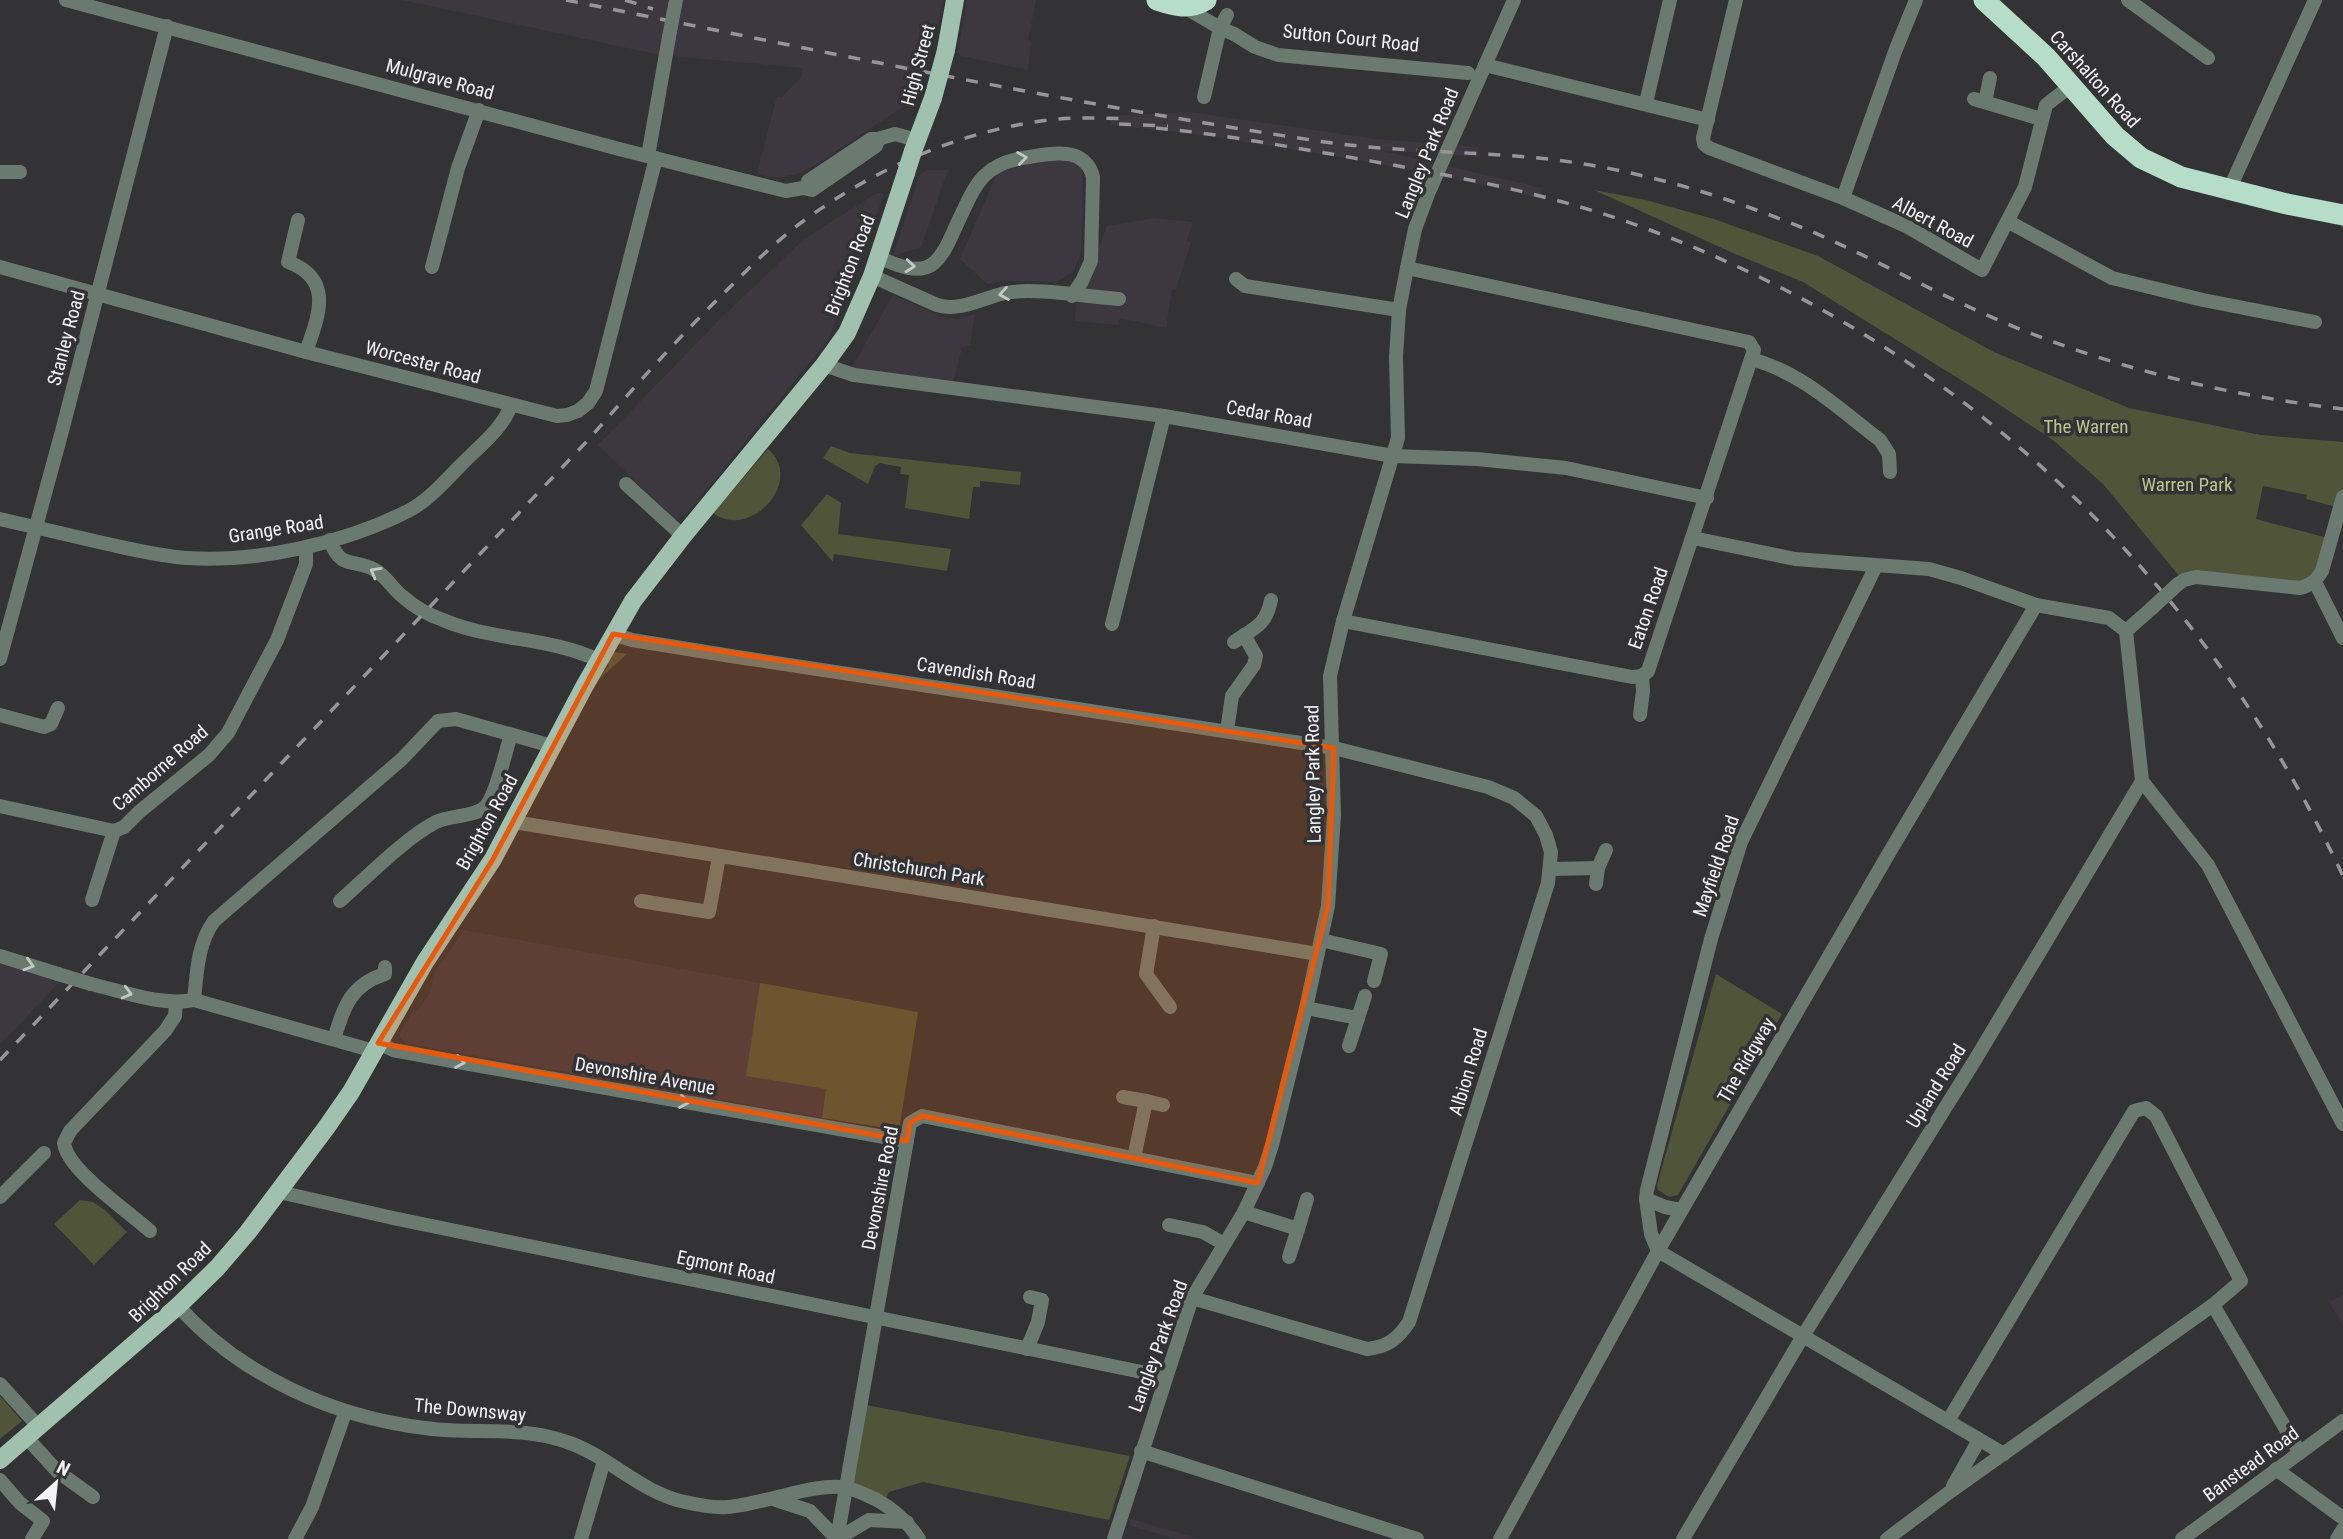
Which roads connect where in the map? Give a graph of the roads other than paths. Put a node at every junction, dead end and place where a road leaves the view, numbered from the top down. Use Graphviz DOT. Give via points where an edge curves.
graph roads {
  1 [pos="66,0"];
  2 [pos="676,0"];
  3 [pos="955,0"];
  4 [pos="1157,0"];
  5 [pos="1206,0"];
  6 [pos="1514,0"];
  7 [pos="1670,0"];
  8 [pos="1736,0"];
  9 [pos="1916,0"];
  10 [pos="1984,0"];
  11 [pos="2128,0"];
  12 [pos="2315,0"];
  13 [pos="1184,7"];
  14 [pos="1224,14"];
  15 [pos="167,26"];
  16 [pos="2208,58"];
  17 [pos="1485,65"];
  18 [pos="1468,73"];
  19 [pos="1990,78"];
  20 [pos="2072,85"];
  21 [pos="1204,97"];
  22 [pos="1646,103"];
  23 [pos="479,110"];
  24 [pos="2041,119"];
  25 [pos="1708,120"];
  26 [pos="916,145"];
  27 [pos="652,157"];
  28 [pos="0,172"];
  29 [pos="20,172"];
  30 [pos="2230,190"];
  31 [pos="1843,198"];
  32 [pos="2343,215"];
  33 [pos="298,220"];
  34 [pos="2009,222"];
  35 [pos="878,257"];
  36 [pos="0,267"];
  37 [pos="432,267"];
  38 [pos="1407,268"];
  39 [pos="872,276"];
  40 [pos="1236,279"];
  41 [pos="98,293"];
  42 [pos="1072,296"];
  43 [pos="1119,299"];
  44 [pos="1399,310"];
  45 [pos="2315,322"];
  46 [pos="306,352"];
  47 [pos="1751,359"];
  48 [pos="824,365"];
  49 [pos="511,405"];
  50 [pos="1164,416"];
  51 [pos="1394,456"];
  52 [pos="1890,472"];
  53 [pos="626,484"];
  54 [pos="1707,498"];
  55 [pos="2343,498"];
  56 [pos="0,519"];
  57 [pos="36,528"];
  58 [pos="683,536"];
  59 [pos="1693,538"];
  60 [pos="330,540"];
  61 [pos="306,547"];
  62 [pos="1876,566"];
  63 [pos="2315,582"];
  64 [pos="1271,600"];
  65 [pos="2036,605"];
  66 [pos="1343,621"];
  67 [pos="1112,624"];
  68 [pos="2126,631"];
  69 [pos="613,634"];
  70 [pos="2343,638"];
  71 [pos="0,659"];
  72 [pos="598,660"];
  73 [pos="1642,676"];
  74 [pos="58,708"];
  75 [pos="0,715"];
  76 [pos="1640,715"];
  77 [pos="1227,731"];
  78 [pos="510,734"];
  79 [pos="552,746"];
  80 [pos="1334,748"];
  81 [pos="2142,781"];
  82 [pos="0,806"];
  83 [pos="514,822"];
  84 [pos="114,831"];
  85 [pos="1606,850"];
  86 [pos="719,857"];
  87 [pos="1598,868"];
  88 [pos="1551,869"];
  89 [pos="1596,884"];
  90 [pos="92,900"];
  91 [pos="340,901"];
  92 [pos="641,901"];
  93 [pos="1154,926"];
  94 [pos="1320,947"];
  95 [pos="0,956"];
  96 [pos="385,967"];
  97 [pos="1374,981"];
  98 [pos="1365,996"];
  99 [pos="194,1000"];
  100 [pos="170,1002"];
  101 [pos="1170,1007"];
  102 [pos="1306,1008"];
  103 [pos="1358,1018"];
  104 [pos="334,1039"];
  105 [pos="1349,1046"];
  106 [pos="376,1047"];
  107 [pos="1123,1097"];
  108 [pos="1146,1101"];
  109 [pos="1163,1105"];
  110 [pos="2343,1124"];
  111 [pos="907,1141"];
  112 [pos="44,1153"];
  113 [pos="1134,1158"];
  114 [pos="1258,1183"];
  115 [pos="279,1192"];
  116 [pos="0,1197"];
  117 [pos="1307,1199"];
  118 [pos="1646,1199"];
  119 [pos="1681,1210"];
  120 [pos="1244,1212"];
  121 [pos="1169,1225"];
  122 [pos="1298,1229"];
  123 [pos="150,1231"];
  124 [pos="1224,1244"];
  125 [pos="1658,1251"];
  126 [pos="1289,1257"];
  127 [pos="1046,1283"];
  128 [pos="1192,1298"];
  129 [pos="2213,1305"];
  130 [pos="178,1307"];
  131 [pos="876,1317"];
  132 [pos="1803,1336"];
  133 [pos="1027,1349"];
  134 [pos="1166,1377"];
  135 [pos="0,1384"];
  136 [pos="345,1413"];
  137 [pos="2343,1421"];
  138 [pos="1948,1422"];
  139 [pos="33,1432"];
  140 [pos="1979,1440"];
  141 [pos="1141,1451"];
  142 [pos="2300,1453"];
  143 [pos="2004,1454"];
  144 [pos="0,1460"];
  145 [pos="604,1461"];
  146 [pos="2276,1469"];
  147 [pos="0,1480"];
  148 [pos="846,1487"];
  149 [pos="1951,1490"];
  150 [pos="93,1497"];
  151 [pos="776,1500"];
  152 [pos="2343,1518"];
  153 [pos="908,1522"];
  154 [pos="2343,1529"];
  155 [pos="33,1539"];
  156 [pos="295,1539"];
  157 [pos="581,1539"];
  158 [pos="837,1539"];
  159 [pos="919,1539"];
  160 [pos="1114,1539"];
  161 [pos="1417,1539"];
  162 [pos="1500,1539"];
  163 [pos="1683,1539"];
  164 [pos="1886,1539"];
  165 [pos="2182,1539"];
  166 [pos="2337,1539"];
  1 -- 15 [label="street, Mulgrave Road"];
  2 -- 27 [label="street, Worcester Road, bridge"];
  3 -- 26 [label="main road, High Street, bridge" via="946,50"];
  4 -- 13 [label="highway"];
  5 -- 13 [label="highway"];
  6 -- 17 [label="street, Langley Park Road"];
  7 -- 22 [label="street"];
  8 -- 25 [label="street"];
  9 -- 31 [label="street"];
  10 -- 20 [label="highway, Carshalton Road"];
  11 -- 16 [label="street"];
  12 -- 30 [label="street"];
  13 -- 14 [label="street"];
  14 -- 18 [label="street, Sutton Court Road" via="1234,34 1278,55"];
  14 -- 21 [label="street"];
  15 -- 23 [label="street, Mulgrave Road"];
  15 -- 41 [label="street, Stanley Road"];
  17 -- 22 [label="street"];
  17 -- 38 [label="street, Langley Park Road" via="1428,194"];
  19 -- 24 [label="street" via="1980,101"];
  20 -- 24 [label="street, Albert Road" via="2046,105"];
  20 -- 30 [label="highway, Carshalton Road" via="2109,130 2141,158 2181,177"];
  22 -- 25 [label="street"];
  23 -- 27 [label="street, Mulgrave Road"];
  23 -- 37 [label="street"];
  24 -- 34 [label="street, Albert Road" via="2025,187"];
  25 -- 31 [label="street, Albert Road" via="1703,138 1709,148"];
  26 -- 27 [label="street, Mulgrave Road" via="895,134 870,139 803,188 786,191"];
  26 -- 35 [label="main road, Brighton Road, bridge"];
  27 -- 49 [label="street, Worcester Road" via="594,396 578,411 562,416"];
  28 -- 29 [label="street"];
  30 -- 32 [label="highway, Carshalton Road"];
  31 -- 34 [label="street, Albert Road" via="1906,226 1982,270"];
  33 -- 46 [label="street" via="288,262 306,271 320,297"];
  34 -- 45 [label="street" via="2112,278"];
  35 -- 39 [label="main road, Brighton Road"];
  35 -- 42 [label="street, one-way" via="902,267 932,265 944,251 975,187 993,167 1054,153 1073,155 1089,165 1093,177 1090,261"];
  36 -- 41 [label="street, Worcester Road"];
  38 -- 44 [label="street, Langley Park Road"];
  38 -- 47 [label="street, Eaton Road" via="1749,342 1754,350"];
  42 -- 39 [label="street, one-way" via="1009,292 967,305 942,307"];
  39 -- 48 [label="main road, Brighton Road" via="855,318"];
  40 -- 44 [label="street" via="1245,286"];
  41 -- 46 [label="street, Worcester Road"];
  41 -- 57 [label="street, Stanley Road"];
  42 -- 43 [label="street"];
  44 -- 51 [label="street, Langley Park Road" via="1399,419"];
  46 -- 49 [label="street, Worcester Road"];
  47 -- 52 [label="street" via="1797,377 1880,440 1889,454"];
  47 -- 54 [label="street, Eaton Road"];
  48 -- 50 [label="street, Cedar Road" via="884,380"];
  48 -- 58 [label="main road, Brighton Road"];
  49 -- 60 [label="street, Grange Road" via="491,434 417,505"];
  50 -- 51 [label="street, Cedar Road"];
  50 -- 67 [label="street"];
  51 -- 54 [label="street, Cedar Road" via="1566,468"];
  51 -- 66 [label="street, Langley Park Road"];
  53 -- 58 [label="street"];
  54 -- 59 [label="street, Eaton Road"];
  55 -- 63 [label="street"];
  56 -- 57 [label="street, Grange Road"];
  57 -- 61 [label="street, Grange Road" via="187,558"];
  57 -- 71 [label="street, Stanley Road"];
  58 -- 69 [label="main road, Brighton Road"];
  59 -- 62 [label="street" via="1794,559"];
  59 -- 73 [label="street, Eaton Road" via="1648,671"];
  60 -- 61 [label="street, Grange Road"];
  72 -- 60 [label="street, one-way" via="464,628 432,615 402,597 374,569 344,562"];
  61 -- 84 [label="street, Camborne Road" via="306,564 277,640 220,744"];
  62 -- 65 [label="street" via="1928,569"];
  62 -- 118 [label="street, Mayfield Road" via="1741,842 1711,939"];
  63 -- 68 [label="street, bridge" via="2300,588 2196,577 2178,584"];
  63 -- 70 [label="street"];
  64 -- 77 [label="street" via="1262,624 1239,639 1256,656 1232,696"];
  65 -- 68 [label="street" via="2104,616"];
  65 -- 119 [label="street, The Ridgway"];
  66 -- 73 [label="street, Eaton Road"];
  66 -- 80 [label="street, Langley Park Road" via="1330,676"];
  68 -- 81 [label="street"];
  69 -- 72 [label="main road, Brighton Road"];
  69 -- 77 [label="street, Cavendish Road"];
  72 -- 79 [label="main road, Brighton Road"];
  73 -- 76 [label="street"];
  74 -- 75 [label="street" via="51,724 44,727"];
  77 -- 80 [label="street, Cavendish Road"];
  78 -- 79 [label="street"];
  78 -- 91 [label="street" via="484,808 427,827"];
  78 -- 99 [label="street" via="447,718 438,721 406,753 325,817 214,922 202,942"];
  79 -- 83 [label="main road, Brighton Road"];
  80 -- 88 [label="street, Albion Road" via="1488,787 1514,799 1536,816 1551,852"];
  80 -- 94 [label="street, Langley Park Road" via="1334,849"];
  81 -- 110 [label="street" via="2208,865"];
  81 -- 132 [label="street, Upland Road"];
  82 -- 84 [label="street, Camborne Road"];
  83 -- 86 [label="street, Christchurch Park"];
  83 -- 106 [label="main road, Brighton Road"];
  84 -- 90 [label="street"];
  85 -- 87 [label="street"];
  86 -- 92 [label="street" via="712,918 660,910"];
  86 -- 93 [label="street, Christchurch Park"];
  87 -- 88 [label="street"];
  87 -- 89 [label="street"];
  88 -- 128 [label="street, Albion Road" via="1403,1331 1388,1345 1367,1349"];
  93 -- 94 [label="street, Christchurch Park"];
  93 -- 101 [label="street" via="1146,974"];
  94 -- 97 [label="street, Christchurch Park" via="1383,948"];
  94 -- 102 [label="street, Langley Park Road"];
  95 -- 100 [label="street, one-way, bridge"];
  96 -- 104 [label="street" via="385,974 351,995"];
  98 -- 103 [label="street"];
  99 -- 100 [label="street"];
  99 -- 104 [label="street, Devonshire Avenue"];
  100 -- 123 [label="street" via="175,1016 165,1031 70,1131 64,1143 68,1156 99,1191"];
  102 -- 103 [label="street"];
  102 -- 114 [label="street, Langley Park Road"];
  103 -- 105 [label="street"];
  104 -- 106 [label="street, Devonshire Avenue"];
  106 -- 111 [label="street, Devonshire Avenue, one-way"];
  106 -- 115 [label="main road, Brighton Road" via="344,1102"];
  107 -- 108 [label="street"];
  108 -- 109 [label="street"];
  108 -- 113 [label="street"];
  111 -- 113 [label="street, Devonshire Road" via="910,1123 922,1116"];
  111 -- 131 [label="street, Devonshire Road"];
  112 -- 116 [label="street"];
  113 -- 114 [label="street, Devonshire Road"];
  114 -- 120 [label="street, Langley Park Road"];
  115 -- 130 [label="main road, Brighton Road" via="232,1252"];
  115 -- 131 [label="street, Egmont Road"];
  117 -- 122 [label="street"];
  118 -- 119 [label="street"];
  118 -- 125 [label="street, Mayfield Road"];
  119 -- 125 [label="street, The Ridgway"];
  120 -- 122 [label="street"];
  120 -- 124 [label="street, Langley Park Road"];
  121 -- 124 [label="street" via="1203,1232"];
  122 -- 126 [label="street"];
  124 -- 128 [label="street, Langley Park Road"];
  125 -- 132 [label="street"];
  125 -- 162 [label="street, The Ridgway"];
  127 -- 133 [label="street" via="1036,1298 1038,1322"];
  128 -- 134 [label="street, Langley Park Road"];
  129 -- 138 [label="street" via="2241,1281 2156,1116 2146,1108 2134,1111"];
  129 -- 142 [label="street"];
  129 -- 143 [label="street"];
  130 -- 136 [label="street, The Downsway" via="234,1356"];
  130 -- 139 [label="main road, Brighton Road"];
  131 -- 133 [label="street, Egmont Road"];
  131 -- 148 [label="street, Devonshire Road"];
  132 -- 138 [label="street"];
  132 -- 163 [label="street, Upland Road"];
  133 -- 134 [label="street, Egmont Road"];
  134 -- 141 [label="street, Langley Park Road"];
  135 -- 139 [label="street"];
  136 -- 145 [label="street, The Downsway" via="426,1429 509,1430 567,1442"];
  136 -- 156 [label="street" via="312,1507"];
  137 -- 142 [label="street, Banstead Road"];
  138 -- 140 [label="street"];
  139 -- 144 [label="main road, Brighton Road"];
  139 -- 150 [label="street" via="57,1471"];
  140 -- 143 [label="street"];
  140 -- 149 [label="street"];
  141 -- 160 [label="street, Langley Park Road"];
  141 -- 161 [label="street"];
  142 -- 146 [label="street, Banstead Road"];
  143 -- 149 [label="street"];
  145 -- 151 [label="street, The Downsway" via="640,1484 683,1502 726,1507"];
  145 -- 157 [label="street"];
  146 -- 152 [label="street"];
  146 -- 165 [label="street, Banstead Road"];
  147 -- 155 [label="street" via="43,1521"];
  148 -- 151 [label="street, The Downsway" via="812,1489"];
  148 -- 153 [label="street"];
  148 -- 158 [label="street, Devonshire Road"];
  149 -- 164 [label="street"];
  151 -- 158 [label="street, The Downsway" via="810,1511"];
  153 -- 158 [label="street" via="869,1520"];
  153 -- 159 [label="street"];
  154 -- 166 [label="street"];
}
